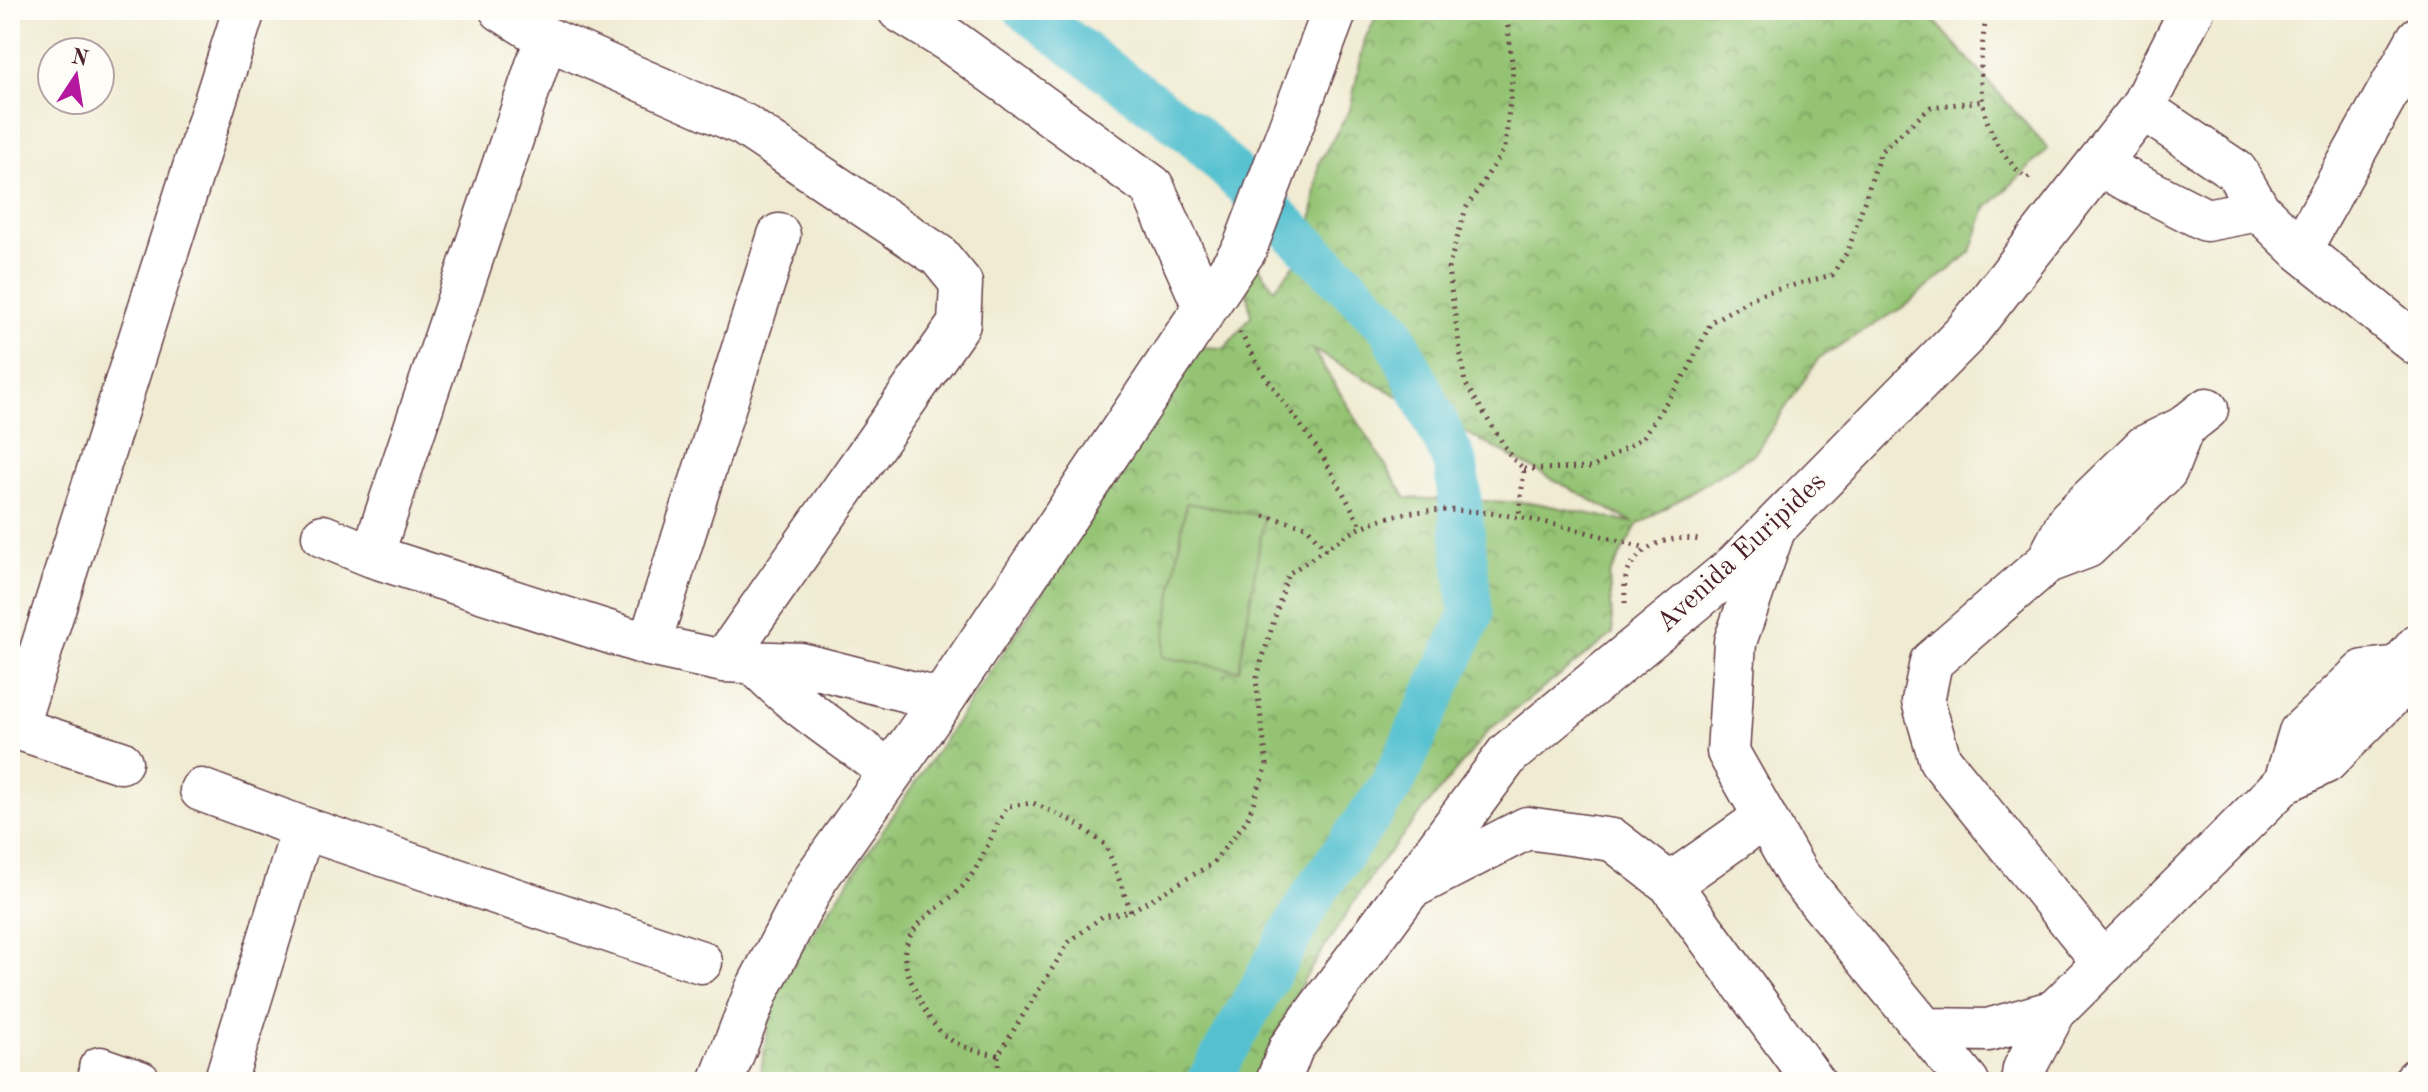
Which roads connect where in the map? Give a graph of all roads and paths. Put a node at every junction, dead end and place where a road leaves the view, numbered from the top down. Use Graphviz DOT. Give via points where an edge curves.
graph roads {
  1 [pos="244,10"];
  2 [pos="501,10"];
  3 [pos="900,10"];
  4 [pos="1335,10"];
  5 [pos="1506,10"];
  6 [pos="1987,10"];
  7 [pos="2192,10"];
  8 [pos="951,25"];
  9 [pos="546,38"];
  10 [pos="2418,38"];
  11 [pos="1983,101"];
  12 [pos="2142,108"];
  13 [pos="2100,166"];
  14 [pos="2039,172"];
  15 [pos="2259,210"];
  16 [pos="779,235"];
  17 [pos="2300,250"];
  18 [pos="1211,298"];
  19 [pos="2418,345"];
  20 [pos="2195,419"];
  21 [pos="1524,469"];
  22 [pos="1519,515"];
  23 [pos="1264,516"];
  24 [pos="1362,527"];
  25 [pos="1774,530"];
  26 [pos="323,536"];
  27 [pos="1647,548"];
  28 [pos="1326,550"];
  29 [pos="372,556"];
  30 [pos="649,645"];
  31 [pos="2408,656"];
  32 [pos="739,663"];
  33 [pos="942,700"];
  34 [pos="13,728"];
  35 [pos="121,762"];
  36 [pos="889,771"];
  37 [pos="201,790"];
  38 [pos="1765,817"];
  39 [pos="303,828"];
  40 [pos="1670,884"];
  41 [pos="1403,892"];
  42 [pos="1131,911"];
  43 [pos="701,962"];
  44 [pos="2104,963"];
  45 [pos="2055,1011"];
  46 [pos="1925,1029"];
  47 [pos="998,1055"];
  48 [pos="100,1068"];
  49 [pos="2418,1078"];
  50 [pos="722,1081"];
  51 [pos="140,1082"];
  52 [pos="225,1082"];
  53 [pos="1000,1082"];
  54 [pos="1278,1082"];
  55 [pos="1814,1082"];
  56 [pos="1968,1082"];
  57 [pos="2022,1082"];
  58 [pos="2414,1082"];
  1 -- 34 [label="street"];
  2 -- 9 [label="street"];
  3 -- 8 [label="street"];
  4 -- 18 [label="street" via="1244,250"];
  5 -- 21 [label="path" via="1513,71 1505,148 1466,208 1448,269 1465,383"];
  6 -- 11 [label="path" via="1978,69"];
  7 -- 12 [label="street, Avenida Euripides"];
  8 -- 18 [label="street" via="1152,187"];
  9 -- 29 [label="street"];
  9 -- 32 [label="street" via="744,125 939,256 961,283 959,324"];
  10 -- 17 [label="street"];
  11 -- 14 [label="path" via="2004,158 2027,179"];
  11 -- 21 [label="path" via="1931,107 1881,151 1848,251 1832,275 1760,294 1711,322 1688,370 1642,438 1592,468"];
  12 -- 13 [label="street, Avenida Euripides"];
  12 -- 15 [label="street" via="2236,171"];
  13 -- 15 [label="street" via="2206,220"];
  13 -- 25 [label="street, Avenida Euripides" via="1965,334"];
  15 -- 17 [label="street"];
  16 -- 30 [label="street"];
  17 -- 19 [label="street"];
  18 -- 24 [label="path" via="1322,455"];
  18 -- 33 [label="street"];
  20 -- 44 [label="street" via="2144,447 2069,520 2047,562 1931,662 1923,701 1940,760"];
  21 -- 22 [label="path"];
  22 -- 24 [label="path" via="1412,512"];
  22 -- 27 [label="path"];
  23 -- 28 [label="path" via="1306,526"];
  24 -- 28 [label="path"];
  25 -- 38 [label="street" via="1735,642 1728,752"];
  25 -- 41 [label="street, Avenida Euripides" via="1508,754"];
  26 -- 29 [label="street"];
  28 -- 42 [label="path" via="1288,574 1256,680 1267,765 1247,820 1212,864"];
  29 -- 30 [label="street"];
  30 -- 32 [label="street"];
  31 -- 44 [label="street" via="2392,695 2326,762 2285,782"];
  32 -- 33 [label="street" via="801,664"];
  32 -- 36 [label="street"];
  33 -- 36 [label="street"];
  34 -- 35 [label="street"];
  36 -- 50 [label="street" via="816,878 757,990"];
  37 -- 39 [label="street"];
  38 -- 40 [label="street"];
  38 -- 46 [label="street" via="1797,874"];
  39 -- 43 [label="street"];
  39 -- 52 [label="street"];
  40 -- 41 [label="street" via="1613,840 1527,828"];
  40 -- 55 [label="street"];
  41 -- 54 [label="street, Avenida Euripides" via="1291,1048"];
  42 -- 47 [label="path" via="1103,916 1069,942"];
  42 -- 47 [label="path" via="1106,845 1073,821 1033,803 1008,806 960,890 927,915 905,949 908,974 926,1017 945,1038 970,1051"];
  44 -- 45 [label="street"];
  45 -- 46 [label="street" via="1988,1030"];
  45 -- 57 [label="street"];
  46 -- 56 [label="street"];
  47 -- 53 [label="path"];
  48 -- 51 [label="street"];
  49 -- 58 [label="street"];
}
